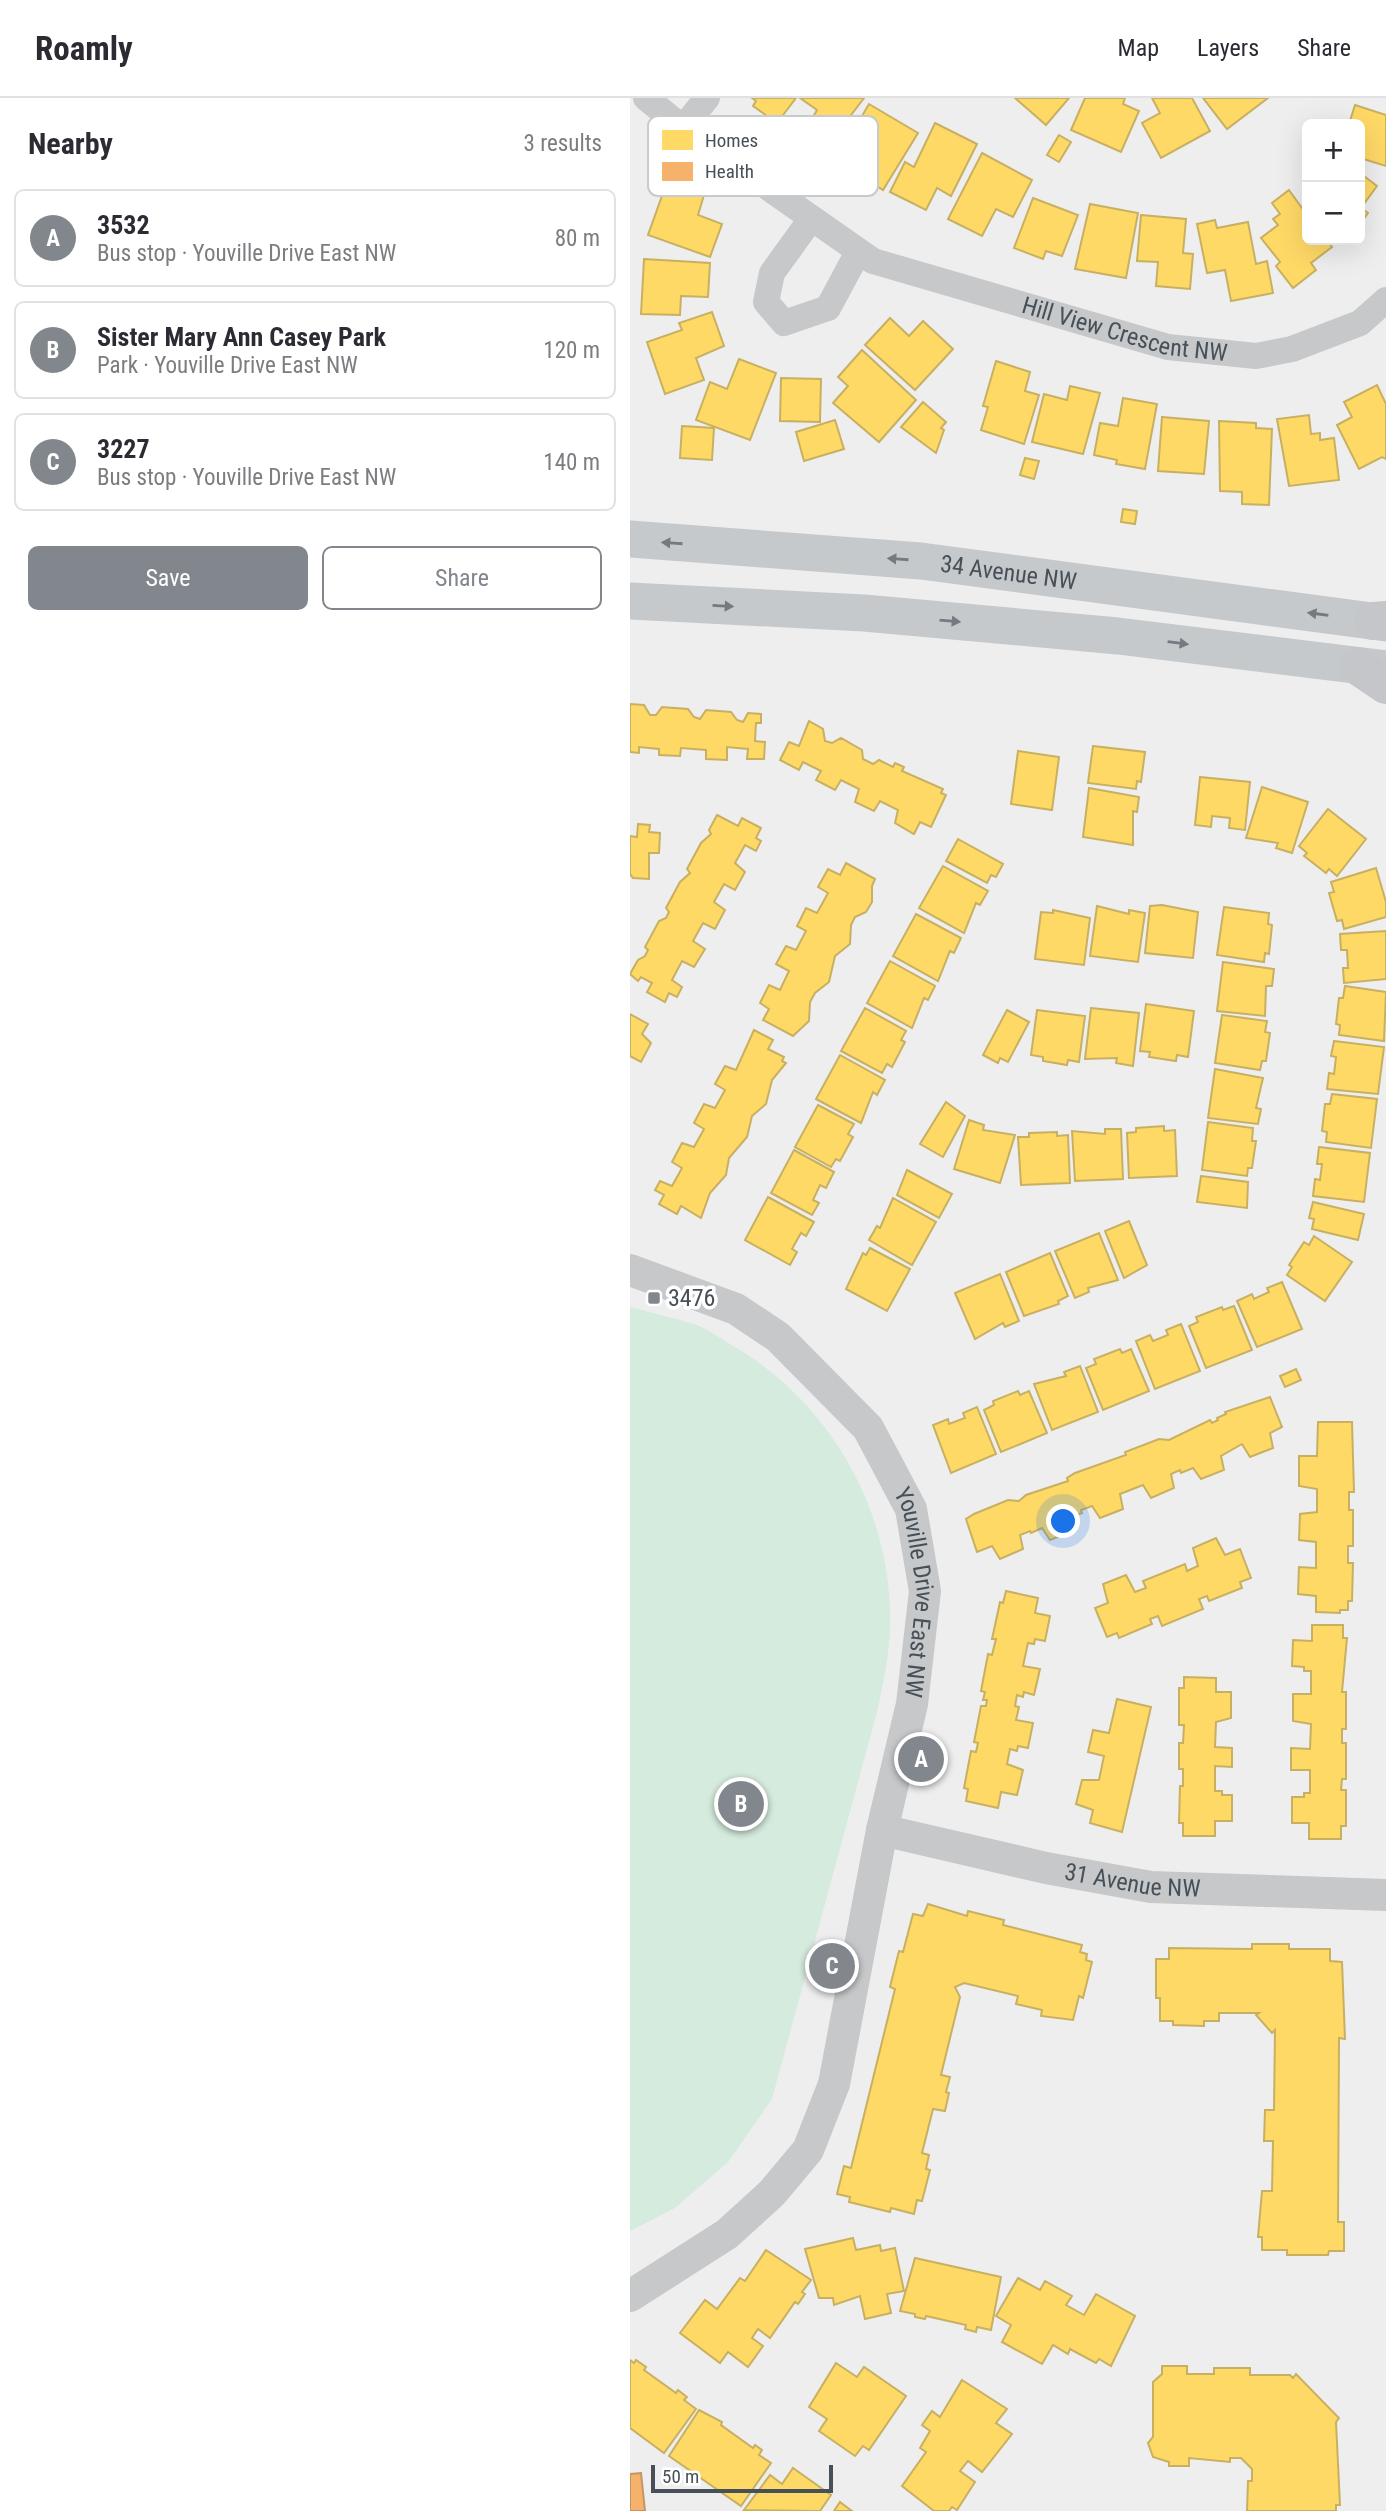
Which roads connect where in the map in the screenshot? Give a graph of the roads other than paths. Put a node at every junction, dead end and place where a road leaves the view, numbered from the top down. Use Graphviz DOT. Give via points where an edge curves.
graph roads {
  1 [pos="646,98"];
  2 [pos="707,98"];
  3 [pos="668,116"];
  4 [pos="693,116"];
  5 [pos="779,196"];
  6 [pos="811,219"];
  7 [pos="858,252"];
  8 [pos="1386,300"];
  9 [pos="630,540"];
  10 [pos="630,601"];
  11 [pos="1382,621"];
  12 [pos="1377,673"];
  13 [pos="630,1270"];
  14 [pos="882,1830"];
  15 [pos="1386,1895"];
  16 [pos="630,2296"];
  1 -- 3 [label="street, Hill View Crescent NW"];
  2 -- 4 [label="street"];
  5 -- 6 [label="street, Hill View Crescent NW"];
  6 -- 7 [label="street, Hill View Crescent NW"];
  6 -- 7 [label="street" via="772,273 766,302 784,323 828,307"];
  7 -- 8 [label="street, Hill View Crescent NW" via="873,261 1024,306 1168,347 1209,353 1256,356 1292,349 1360,323"];
  11 -- 9 [label="main road, 34 Avenue NW, one-way" via="920,561"];
  10 -- 12 [label="main road, 34 Avenue NW, one-way" via="864,613 1118,636"];
  13 -- 14 [label="street, Youville Drive East NW" via="736,1309 778,1337 867,1428 911,1508 925,1591 912,1704"];
  14 -- 15 [label="street, 31 Avenue NW" via="1151,1887"];
  14 -- 16 [label="street, Youville Drive East NW" via="835,2084 807,2150 772,2193 727,2234"];
}
